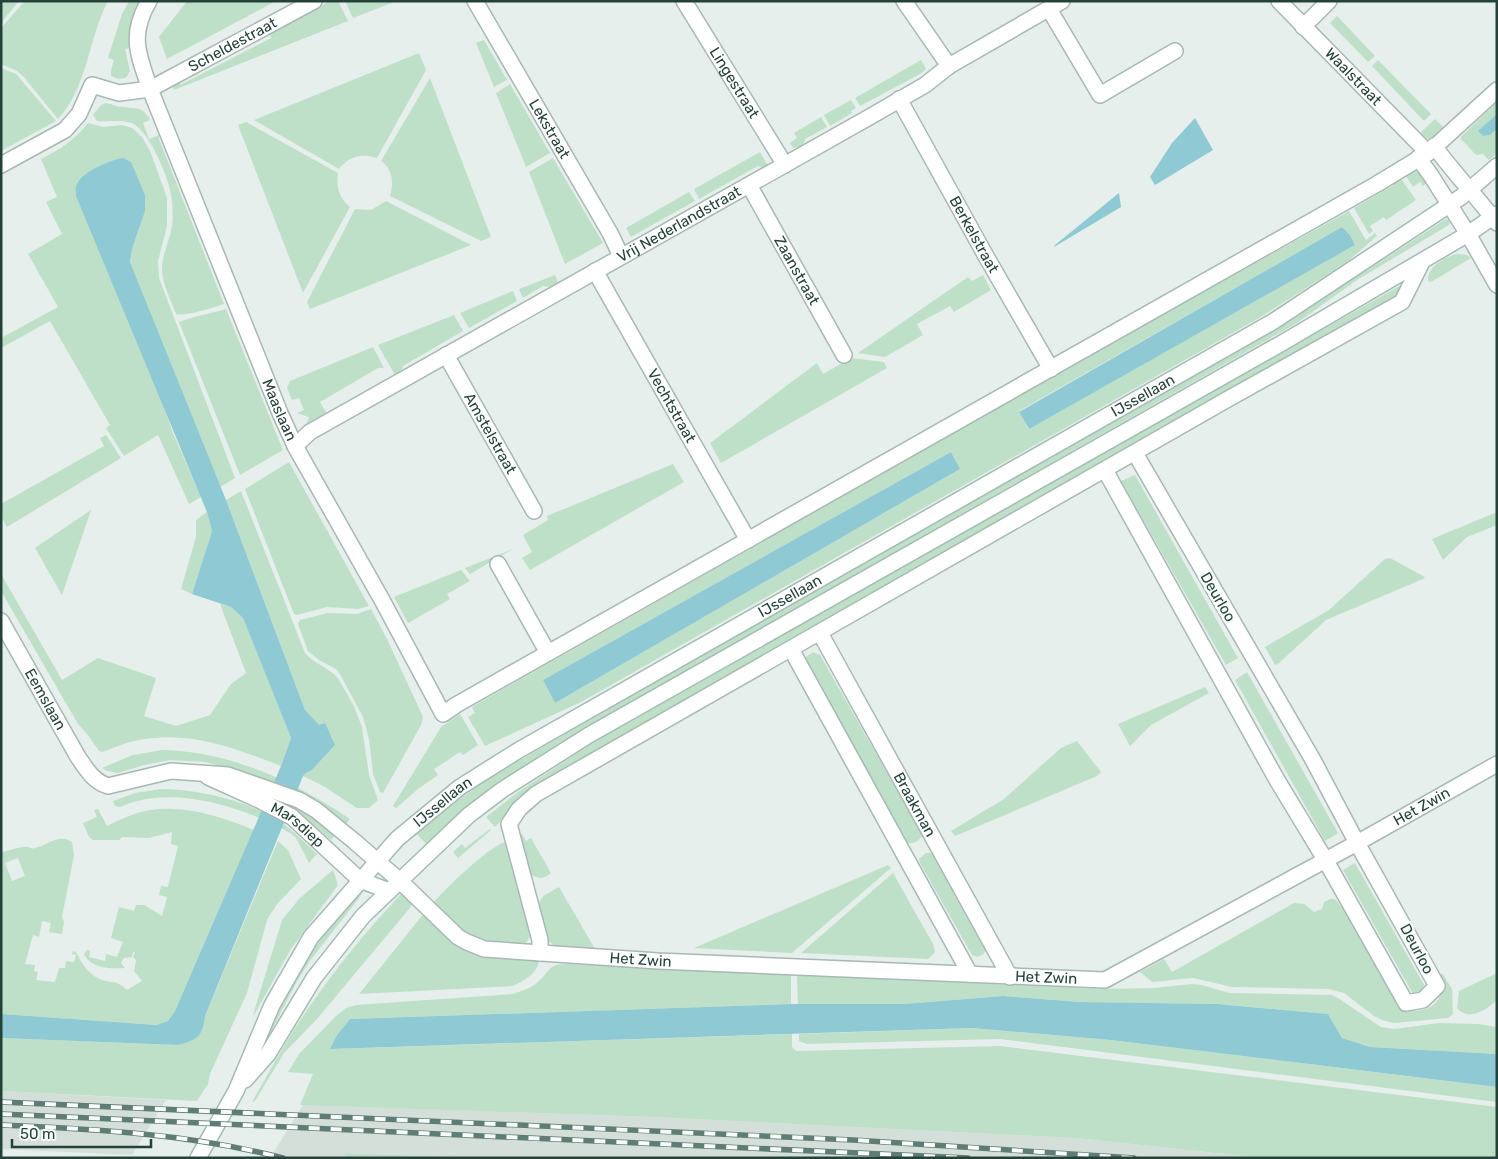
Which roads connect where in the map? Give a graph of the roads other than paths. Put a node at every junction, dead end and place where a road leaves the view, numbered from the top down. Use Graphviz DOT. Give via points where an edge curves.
graph roads {
  1 [pos="149,1"];
  2 [pos="314,1"];
  3 [pos="475,1"];
  4 [pos="684,1"];
  5 [pos="904,1"];
  6 [pos="1279,1"];
  7 [pos="1330,1"];
  8 [pos="1056,5"];
  9 [pos="1303,27"];
  10 [pos="1175,52"];
  11 [pos="949,66"];
  12 [pos="150,89"];
  13 [pos="1497,90"];
  14 [pos="899,99"];
  15 [pos="1427,152"];
  16 [pos="785,165"];
  17 [pos="1,166"];
  18 [pos="1497,166"];
  19 [pos="749,185"];
  20 [pos="1470,189"];
  21 [pos="1449,205"];
  22 [pos="1495,218"];
  23 [pos="1468,234"];
  24 [pos="621,256"];
  25 [pos="1422,262"];
  26 [pos="595,271"];
  27 [pos="1497,285"];
  28 [pos="446,355"];
  29 [pos="844,355"];
  30 [pos="1051,368"];
  31 [pos="295,446"];
  32 [pos="1135,453"];
  33 [pos="1104,470"];
  34 [pos="534,511"];
  35 [pos="748,540"];
  36 [pos="498,564"];
  37 [pos="1,621"];
  38 [pos="820,633"];
  39 [pos="790,649"];
  40 [pos="548,653"];
  41 [pos="1497,764"];
  42 [pos="92,778"];
  43 [pos="264,794"];
  44 [pos="1357,844"];
  45 [pos="1326,861"];
  46 [pos="376,862"];
  47 [pos="360,880"];
  48 [pos="394,886"];
  49 [pos="543,954"];
  50 [pos="970,974"];
  51 [pos="1010,977"];
  52 [pos="236,1091"];
  53 [pos="198,1158"];
  1 -- 12 [label="street, Maaslaan" via="137,33 138,53"];
  2 -- 12 [label="street, Scheldestraat"];
  3 -- 24 [label="street, Lekstraat"];
  4 -- 16 [label="street, Lingestraat"];
  5 -- 11 [label="street"];
  6 -- 9 [label="street, Waalstraat"];
  7 -- 9 [label="street"];
  8 -- 10 [label="street" via="1100,95"];
  8 -- 11 [label="street, Vrij Nederlandstraat"];
  9 -- 15 [label="street, Waalstraat"];
  11 -- 14 [label="street, Vrij Nederlandstraat"];
  12 -- 17 [label="street" via="119,93 92,85 79,114 65,130"];
  12 -- 31 [label="street, Maaslaan"];
  13 -- 15 [label="street"];
  14 -- 16 [label="street, Vrij Nederlandstraat"];
  14 -- 30 [label="street, Berkelstraat"];
  15 -- 20 [label="street, IJssellaan" via="1451,169"];
  15 -- 21 [label="street" via="1430,174"];
  15 -- 30 [label="street" via="1377,184"];
  16 -- 19 [label="street, Vrij Nederlandstraat"];
  18 -- 20 [label="street, IJssellaan"];
  19 -- 24 [label="street, Vrij Nederlandstraat"];
  19 -- 29 [label="street, Zaanstraat"];
  20 -- 21 [label="street, IJssellaan"];
  20 -- 22 [label="street, IJssellaan"];
  21 -- 23 [label="street"];
  21 -- 46 [label="street, IJssellaan" via="1274,321 502,761 460,787 424,815"];
  22 -- 23 [label="street, IJssellaan"];
  23 -- 25 [label="street, IJssellaan"];
  23 -- 27 [label="street"];
  24 -- 26 [label="street, Vrij Nederlandstraat"];
  25 -- 32 [label="street" via="1402,302"];
  25 -- 48 [label="street, IJssellaan" via="589,735 469,815"];
  26 -- 28 [label="street, Vrij Nederlandstraat"];
  26 -- 35 [label="street, Vechtstraat"];
  28 -- 31 [label="street, Vrij Nederlandstraat" via="310,432"];
  28 -- 34 [label="street, Amstelstraat"];
  30 -- 35 [label="street"];
  31 -- 40 [label="street, Maaslaan" via="443,714"];
  32 -- 33 [label="street"];
  32 -- 44 [label="street, Deurloo" via="1314,760"];
  33 -- 38 [label="street"];
  33 -- 45 [label="street, Deurloo"];
  35 -- 40 [label="street"];
  36 -- 40 [label="street"];
  37 -- 42 [label="street, Eemslaan"];
  38 -- 39 [label="street"];
  38 -- 51 [label="street, Braakman"];
  39 -- 49 [label="street" via="536,794 519,809 509,824"];
  39 -- 50 [label="street"];
  41 -- 44 [label="street, Het Zwin"];
  42 -- 43 [label="street, Marsdiep" via="108,786 171,771 198,772"];
  43 -- 46 [label="street, Marsdiep" via="299,800 316,810"];
  43 -- 47 [label="street, Marsdiep"];
  44 -- 45 [label="street, Het Zwin"];
  44 -- 45 [label="street, Deurloo" via="1437,986 1423,1000 1406,1003"];
  45 -- 51 [label="street, Het Zwin" via="1105,980"];
  46 -- 47 [label="street, IJssellaan"];
  46 -- 48 [label="street, Marsdiep"];
  47 -- 48 [label="street, Marsdiep"];
  47 -- 52 [label="street, IJssellaan" via="311,937 272,1005"];
  48 -- 49 [label="street, Het Zwin" via="467,942 484,949"];
  48 -- 52 [label="street, IJssellaan" via="363,916 314,978 268,1054"];
  49 -- 50 [label="street, Het Zwin"];
  50 -- 51 [label="street, Het Zwin"];
  52 -- 53 [label="street, IJssellaan"];
}
